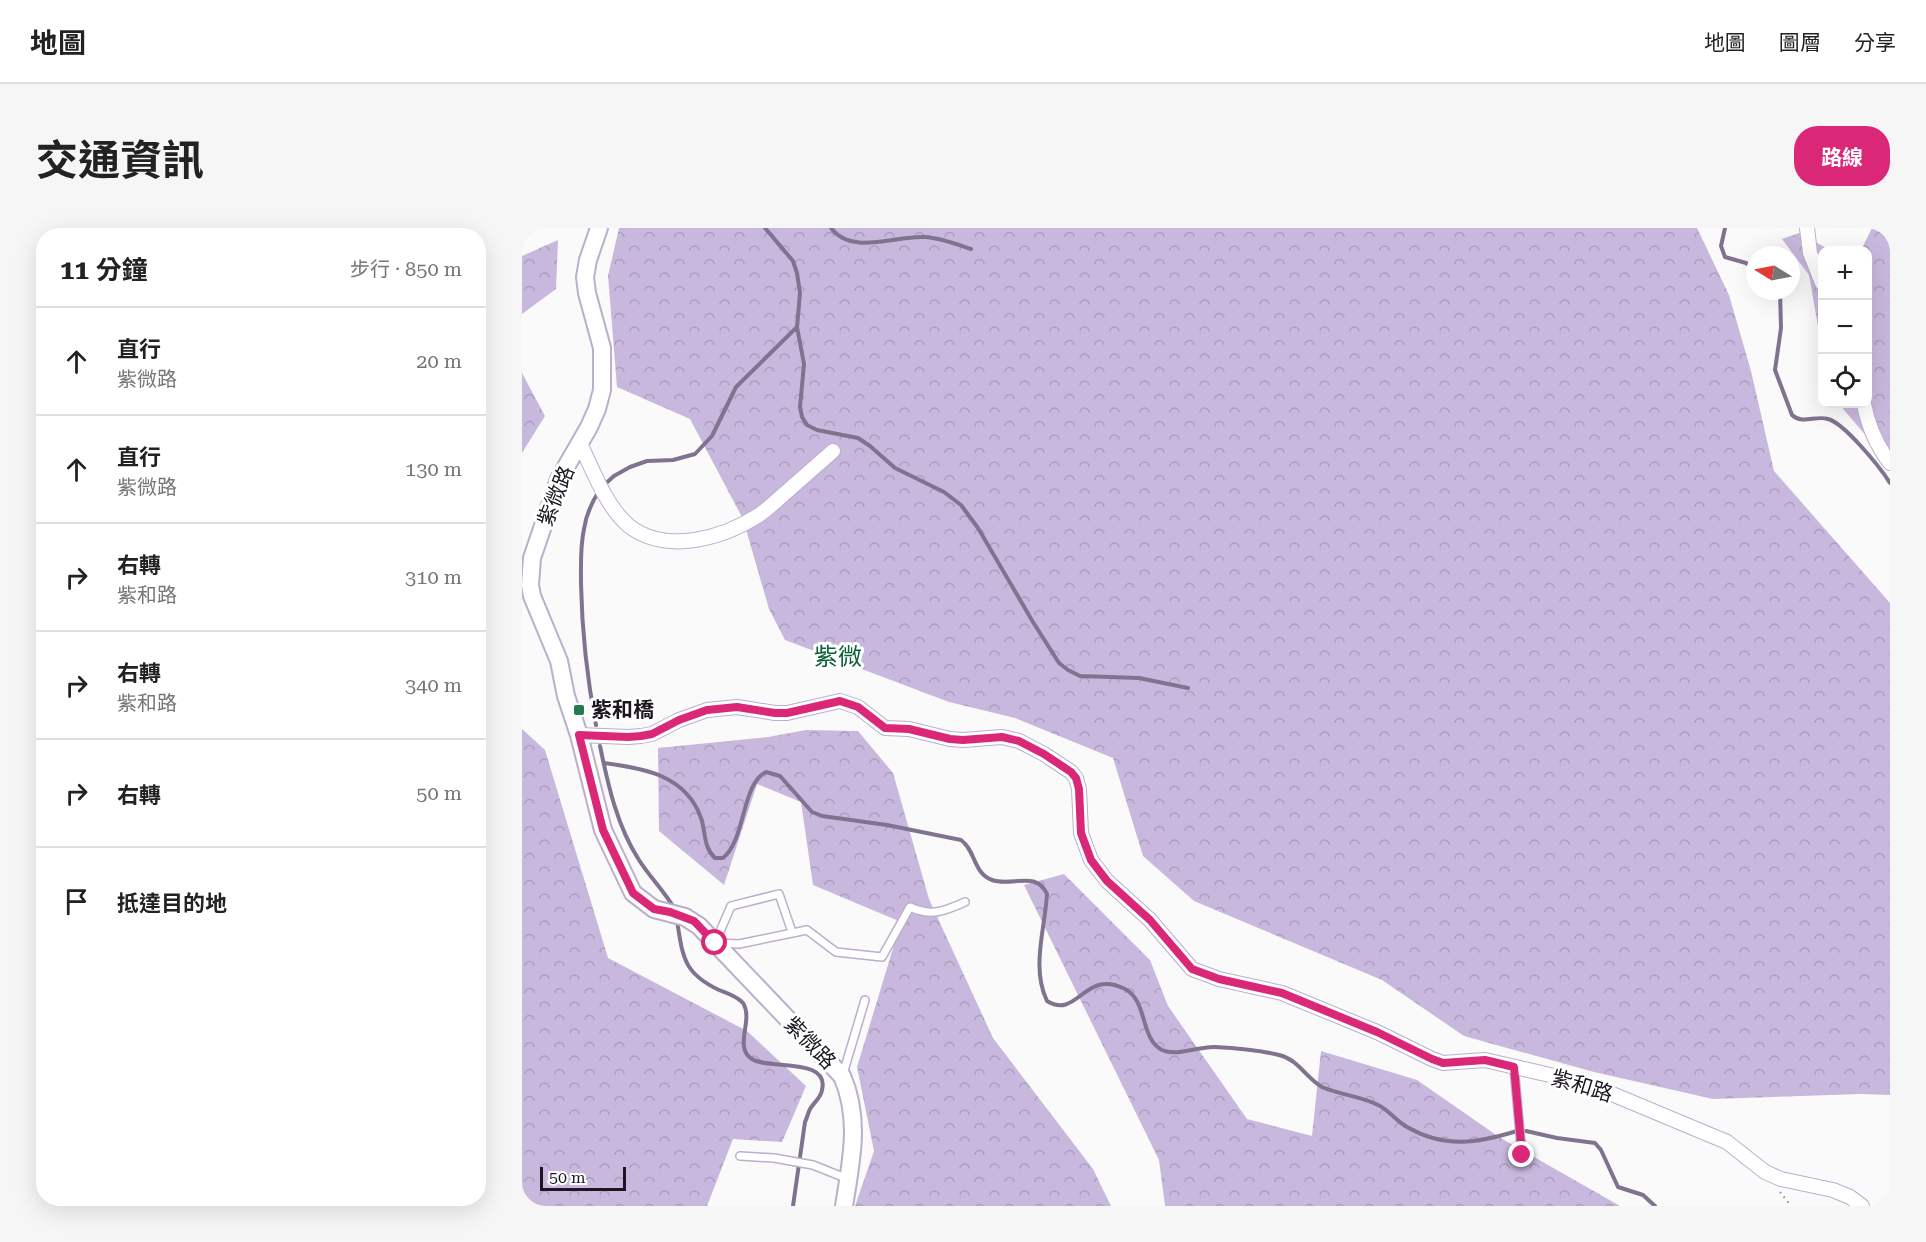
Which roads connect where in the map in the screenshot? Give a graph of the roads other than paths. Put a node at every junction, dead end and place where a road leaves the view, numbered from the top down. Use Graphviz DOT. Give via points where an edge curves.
graph roads {
  1 [pos="599,228"];
  2 [pos="1807,228"];
  3 [pos="1818,273"];
  4 [pos="1865,408"];
  5 [pos="580,443"];
  6 [pos="832,451"];
  7 [pos="1890,463"];
  8 [pos="527,597"];
  9 [pos="579,735"];
  10 [pos="965,902"];
  11 [pos="792,932"];
  12 [pos="715,943"];
  13 [pos="865,1000"];
  14 [pos="1514,1067"];
  15 [pos="842,1076"];
  16 [pos="1522,1155"];
  17 [pos="740,1156"];
  18 [pos="848,1179"];
  19 [pos="844,1206"];
  20 [pos="1862,1206"];
  1 -- 5 [label="street, 紫微路" via="585,277 602,348 602,390"];
  2 -- 3 [label="street" via="1810,253"];
  4 -- 7 [label="street"];
  5 -- 6 [label="street" via="597,481 629,526 655,540 680,542 734,529 760,514"];
  5 -- 8 [label="street, 紫微路" via="560,479 532,558"];
  8 -- 9 [label="street, 紫微路" via="556,650"];
  9 -- 12 [label="street, 紫微路" via="603,830 633,893 654,909 699,926"];
  9 -- 14 [label="street, 紫和路" via="641,736 707,710 737,707 787,713 840,701 858,707 885,728 909,729 950,739 1002,737 1019,741 1076,778 1081,833 1091,860 1192,969 1282,993 1443,1063 1485,1060"];
  10 -- 11 [label="lane" via="946,911 925,913 910,907 882,957 836,952 807,930"];
  11 -- 12 [label="lane" via="739,944"];
  11 -- 12 [label="lane" via="779,894 731,906"];
  12 -- 15 [label="street, 紫微路"];
  13 -- 15 [label="lane"];
  14 -- 16 [label="lane"];
  14 -- 20 [label="street, 紫和路" via="1600,1089 1727,1142 1765,1172 1833,1190"];
  15 -- 18 [label="street, 紫微路" via="853,1110"];
  17 -- 18 [label="lane" via="806,1164"];
  18 -- 19 [label="street, 紫微路"];
}
